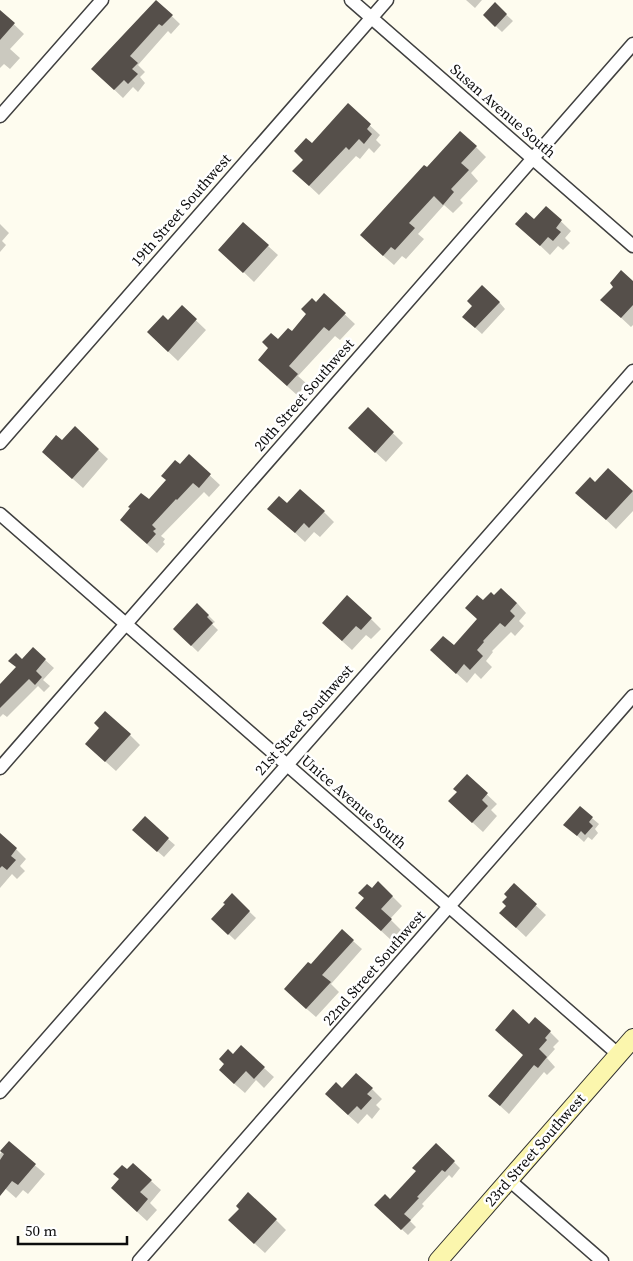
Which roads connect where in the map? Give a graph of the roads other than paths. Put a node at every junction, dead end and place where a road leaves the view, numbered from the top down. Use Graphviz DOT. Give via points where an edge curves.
graph roads {
  1 [pos="102,0"];
  2 [pos="352,0"];
  3 [pos="387,0"];
  4 [pos="372,18"];
  5 [pos="633,44"];
  6 [pos="0,116"];
  7 [pos="533,159"];
  8 [pos="633,246"];
  9 [pos="633,370"];
  10 [pos="0,443"];
  11 [pos="0,514"];
  12 [pos="126,625"];
  13 [pos="633,696"];
  14 [pos="287,765"];
  15 [pos="0,768"];
  16 [pos="449,906"];
  17 [pos="633,1038"];
  18 [pos="619,1055"];
  19 [pos="0,1092"];
  20 [pos="509,1180"];
  21 [pos="139,1261"];
  22 [pos="438,1261"];
  23 [pos="602,1261"];
  1 -- 6 [label="street"];
  2 -- 4 [label="street, Susan Avenue South"];
  3 -- 4 [label="street, 19th Street Southwest"];
  4 -- 7 [label="street, Susan Avenue South"];
  4 -- 10 [label="street, 19th Street Southwest"];
  5 -- 7 [label="street, 20th Street Southwest"];
  7 -- 8 [label="street, Susan Avenue South"];
  7 -- 12 [label="street, 20th Street Southwest"];
  9 -- 14 [label="street, 21st Street Southwest"];
  11 -- 12 [label="street, Unice Avenue South"];
  12 -- 14 [label="street, Unice Avenue South"];
  12 -- 15 [label="street, 20th Street Southwest"];
  13 -- 16 [label="street, 22nd Street Southwest"];
  14 -- 16 [label="street, Unice Avenue South"];
  14 -- 19 [label="street, 21st Street Southwest"];
  16 -- 18 [label="street, Unice Avenue South"];
  16 -- 21 [label="street, 22nd Street Southwest"];
  17 -- 18 [label="street, 23rd Street Southwest"];
  18 -- 20 [label="street, 23rd Street Southwest"];
  20 -- 22 [label="street, 23rd Street Southwest"];
  20 -- 23 [label="street"];
}
